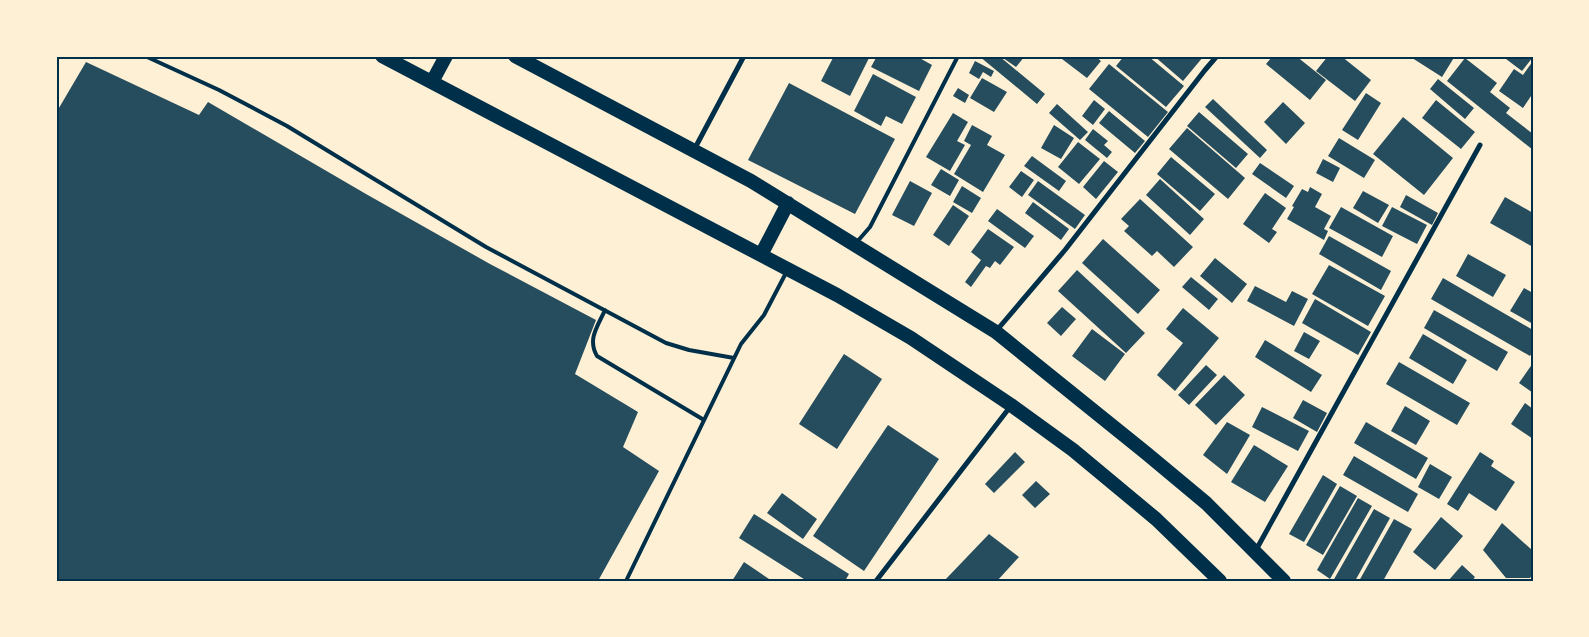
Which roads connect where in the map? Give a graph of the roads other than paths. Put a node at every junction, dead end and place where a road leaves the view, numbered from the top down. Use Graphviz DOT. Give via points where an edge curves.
graph roads {
  1 [pos="145,56"];
  2 [pos="382,56"];
  3 [pos="446,56"];
  4 [pos="515,56"];
  5 [pos="744,56"];
  6 [pos="958,56"];
  7 [pos="1218,56"];
  8 [pos="432,82"];
  9 [pos="1480,145"];
  10 [pos="693,151"];
  11 [pos="788,203"];
  12 [pos="855,245"];
  13 [pos="760,255"];
  14 [pos="787,269"];
  15 [pos="605,310"];
  16 [pos="996,332"];
  17 [pos="734,358"];
  18 [pos="1011,405"];
  19 [pos="704,420"];
  20 [pos="1255,553"];
  21 [pos="626,581"];
  22 [pos="876,581"];
  23 [pos="1220,581"];
  24 [pos="1284,581"];
  1 -- 15 [label="lane" via="288,126 486,247"];
  2 -- 8 [label="highway"];
  3 -- 8 [label="highway"];
  4 -- 10 [label="highway"];
  5 -- 10 [label="street"];
  6 -- 12 [label="lane" via="870,227"];
  7 -- 16 [label="street" via="1066,250"];
  8 -- 13 [label="highway"];
  9 -- 20 [label="street"];
  10 -- 11 [label="highway"];
  11 -- 12 [label="highway"];
  11 -- 13 [label="highway"];
  12 -- 16 [label="highway"];
  13 -- 14 [label="highway"];
  14 -- 17 [label="lane" via="764,314"];
  14 -- 18 [label="highway" via="911,338"];
  15 -- 17 [label="lane" via="666,343"];
  15 -- 19 [label="lane" via="593,336 592,347 597,356"];
  16 -- 20 [label="highway" via="1191,491"];
  17 -- 19 [label="lane"];
  18 -- 22 [label="street"];
  18 -- 23 [label="highway" via="1073,450 1156,519"];
  19 -- 21 [label="lane"];
  20 -- 24 [label="highway"];
}
